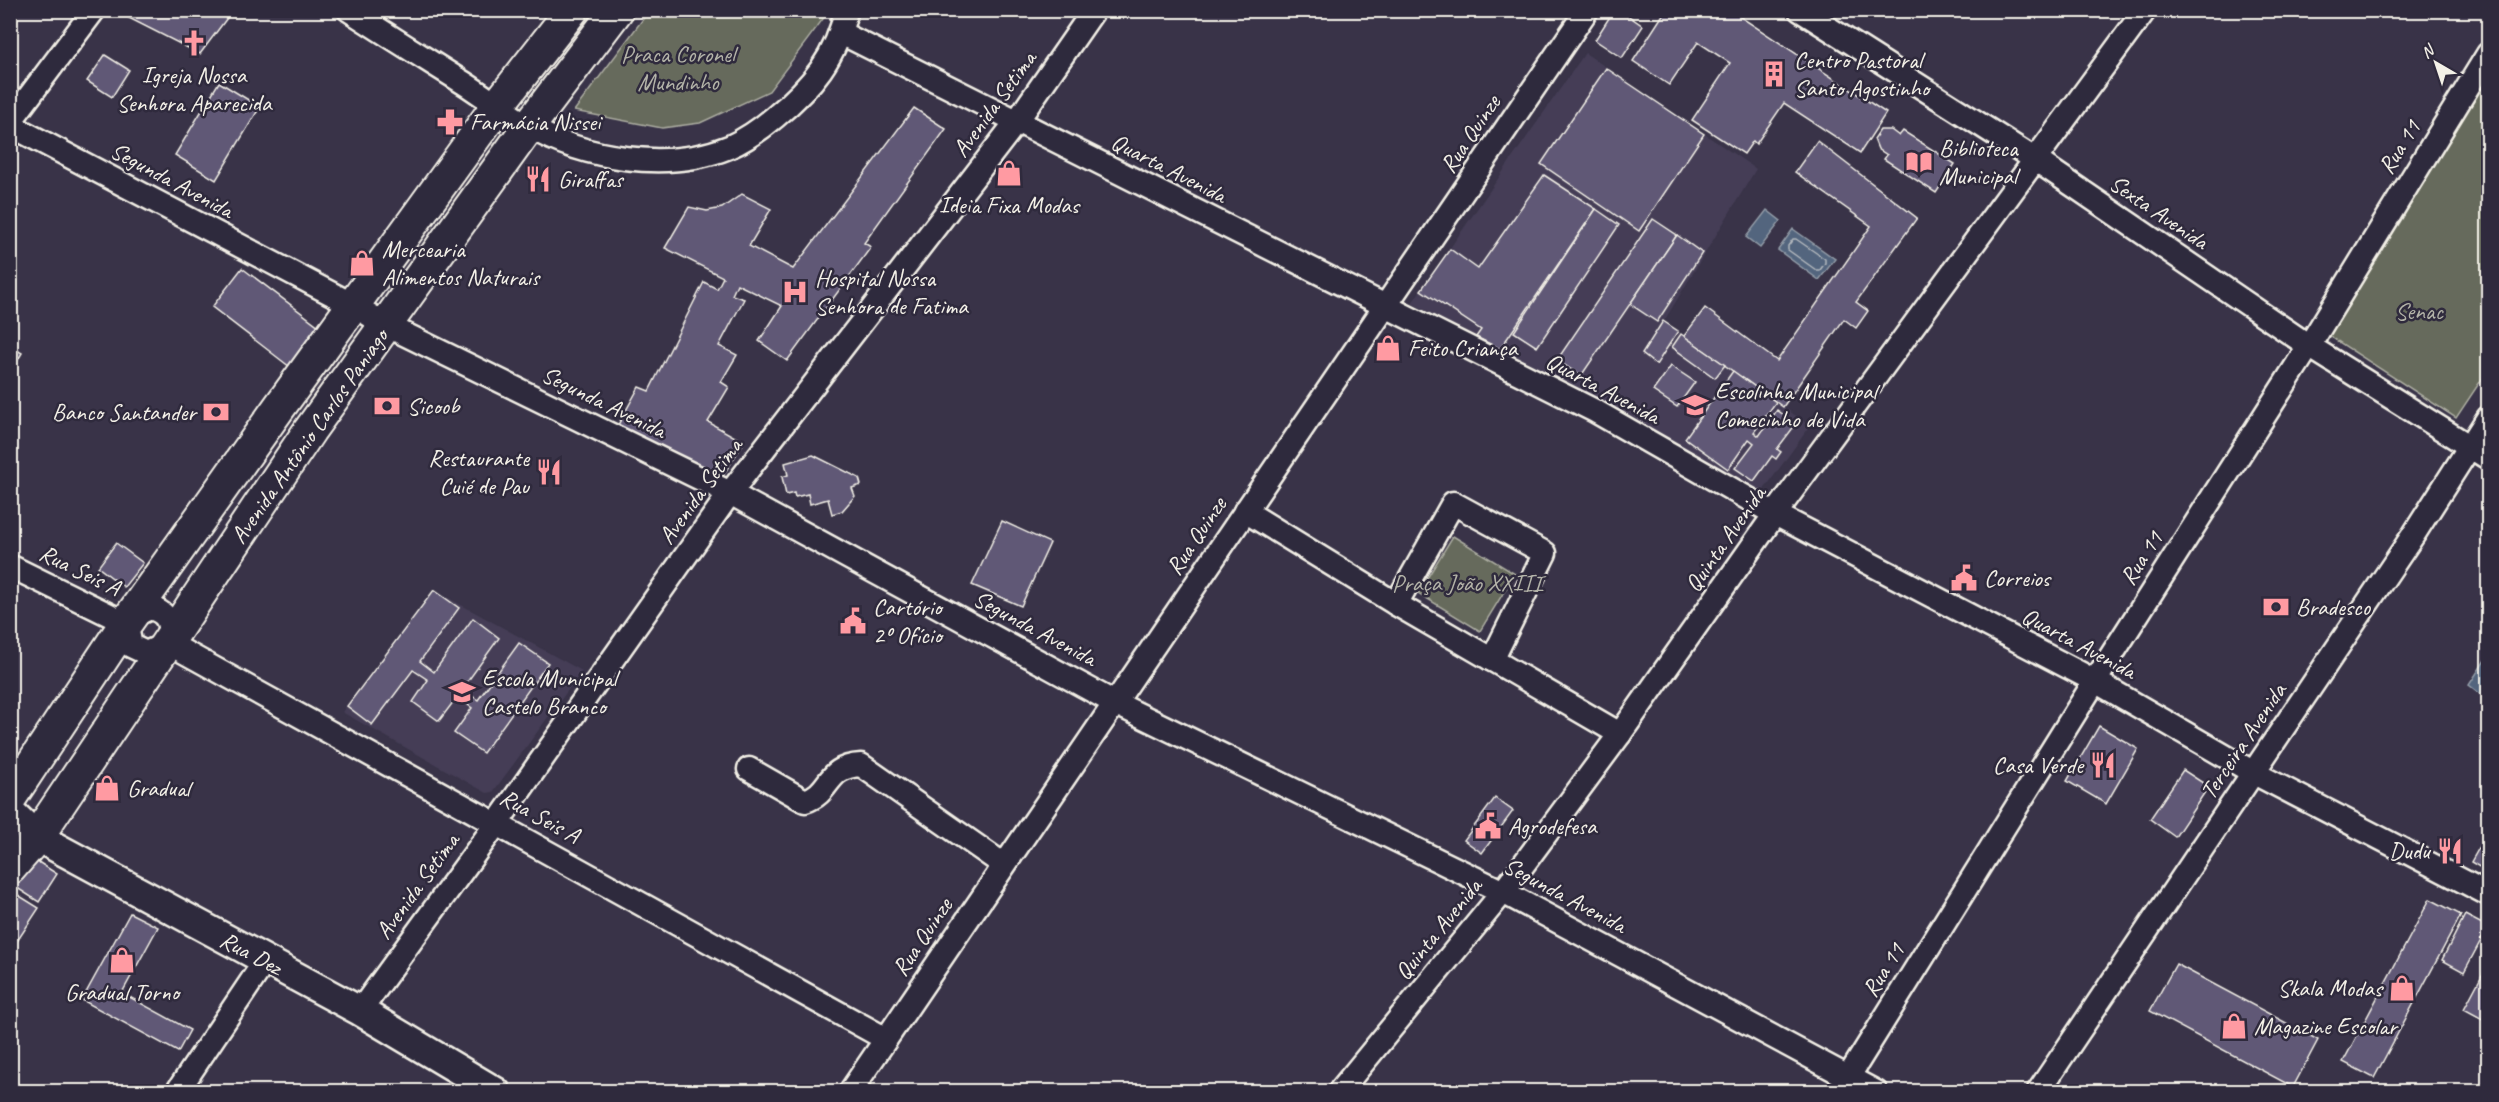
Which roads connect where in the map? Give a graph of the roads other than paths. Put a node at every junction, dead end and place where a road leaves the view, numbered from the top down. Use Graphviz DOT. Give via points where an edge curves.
graph roads {
  1 [pos="94,10"];
  2 [pos="349,10"];
  3 [pos="572,10"];
  4 [pos="617,10"];
  5 [pos="846,10"];
  6 [pos="1095,10"];
  7 [pos="1587,10"];
  8 [pos="1800,10"];
  9 [pos="2145,10"];
  10 [pos="842,33"];
  11 [pos="2488,54"];
  12 [pos="498,105"];
  13 [pos="1017,121"];
  14 [pos="10,124"];
  15 [pos="529,126"];
  16 [pos="2036,160"];
  17 [pos="353,305"];
  18 [pos="1385,307"];
  19 [pos="386,325"];
  20 [pos="2309,346"];
  21 [pos="278,410"];
  22 [pos="2488,418"];
  23 [pos="310,430"];
  24 [pos="2469,445"];
  25 [pos="2488,458"];
  26 [pos="730,493"];
  27 [pos="1245,511"];
  28 [pos="1775,514"];
  29 [pos="10,566"];
  30 [pos="1396,604"];
  31 [pos="126,623"];
  32 [pos="168,643"];
  33 [pos="1492,660"];
  34 [pos="2095,681"];
  35 [pos="1115,703"];
  36 [pos="1620,734"];
  37 [pos="749,769"];
  38 [pos="2254,773"];
  39 [pos="10,798"];
  40 [pos="10,811"];
  41 [pos="497,823"];
  42 [pos="37,837"];
  43 [pos="1004,866"];
  44 [pos="10,868"];
  45 [pos="1503,892"];
  46 [pos="2488,894"];
  47 [pos="265,961"];
  48 [pos="360,1011"];
  49 [pos="886,1039"];
  50 [pos="1843,1084"];
  51 [pos="177,1092"];
  52 [pos="496,1092"];
  53 [pos="850,1092"];
  54 [pos="1339,1092"];
  55 [pos="1876,1092"];
  56 [pos="2037,1092"];
  1 -- 14 [label="street"];
  2 -- 12 [label="street"];
  3 -- 12 [label="main road, Avenida Antônio Carlos Paniago"];
  4 -- 15 [label="main road, Avenida Antônio Carlos Paniago"];
  5 -- 10 [label="street"];
  6 -- 13 [label="street, Avenida Setima"];
  7 -- 18 [label="street, Rua Quinze"];
  8 -- 16 [label="street, Sexta Avenida"];
  9 -- 16 [label="street, Quinta Avenida"];
  10 -- 13 [label="street, Quarta Avenida"];
  10 -- 15 [label="street" via="825,65 798,98 766,125 730,147 687,159 638,159 592,152"];
  11 -- 20 [label="street, Rua 11"];
  12 -- 15 [label="street"];
  12 -- 17 [label="main road, Avenida Antônio Carlos Paniago"];
  13 -- 18 [label="street, Quarta Avenida"];
  13 -- 26 [label="street, Avenida Setima"];
  14 -- 17 [label="street, Segunda Avenida"];
  15 -- 19 [label="main road, Avenida Antônio Carlos Paniago"];
  16 -- 20 [label="street, Sexta Avenida"];
  16 -- 28 [label="street, Quinta Avenida"];
  17 -- 19 [label="street, Segunda Avenida"];
  17 -- 21 [label="main road, Avenida Antônio Carlos Paniago"];
  18 -- 27 [label="street, Rua Quinze"];
  18 -- 28 [label="street, Quarta Avenida" via="1594,411"];
  19 -- 23 [label="main road, Avenida Antônio Carlos Paniago"];
  19 -- 26 [label="street, Segunda Avenida"];
  20 -- 24 [label="street, Sexta Avenida"];
  20 -- 34 [label="street, Rua 11"];
  21 -- 23 [label="main road"];
  21 -- 31 [label="main road, Avenida Antônio Carlos Paniago"];
  22 -- 24 [label="street, Terceira Avenida"];
  23 -- 32 [label="main road, Avenida Antônio Carlos Paniago"];
  24 -- 25 [label="street, Sexta Avenida"];
  24 -- 38 [label="street, Terceira Avenida"];
  26 -- 35 [label="street, Segunda Avenida"];
  26 -- 41 [label="street, Avenida Setima"];
  27 -- 30 [label="street"];
  27 -- 35 [label="street, Rua Quinze"];
  28 -- 34 [label="street, Quarta Avenida"];
  28 -- 36 [label="street, Quinta Avenida"];
  29 -- 31 [label="street, Rua Seis A"];
  30 -- 33 [label="street"];
  30 -- 33 [label="street" via="1453,503 1545,553"];
  31 -- 32 [label="street" via="131,645 138,651 146,653"];
  31 -- 32 [label="street" via="150,608 159,610 168,618"];
  31 -- 39 [label="main road, Avenida Antônio Carlos Paniago"];
  32 -- 41 [label="street, Rua Seis A"];
  32 -- 42 [label="main road, Avenida Antônio Carlos Paniago"];
  33 -- 36 [label="street"];
  34 -- 38 [label="street, Quarta Avenida"];
  34 -- 50 [label="street, Rua 11"];
  35 -- 43 [label="street, Rua Quinze"];
  35 -- 45 [label="street, Segunda Avenida"];
  36 -- 45 [label="street, Quinta Avenida"];
  37 -- 43 [label="street" via="805,801 817,797 836,771 861,765"];
  38 -- 46 [label="street, Quarta Avenida"];
  38 -- 56 [label="street, Terceira Avenida"];
  40 -- 42 [label="street, Rua Dez"];
  41 -- 48 [label="street, Avenida Setima"];
  41 -- 49 [label="street, Rua Seis A"];
  42 -- 44 [label="main road, Avenida Antônio Carlos Paniago"];
  42 -- 47 [label="street, Rua Dez"];
  43 -- 49 [label="street, Rua Quinze"];
  45 -- 50 [label="street, Segunda Avenida"];
  45 -- 54 [label="street, Quinta Avenida"];
  47 -- 48 [label="street, Rua Dez"];
  47 -- 51 [label="street"];
  48 -- 52 [label="street, Rua Dez"];
  49 -- 53 [label="street, Rua Quinze"];
  50 -- 55 [label="street, Segunda Avenida"];
}
